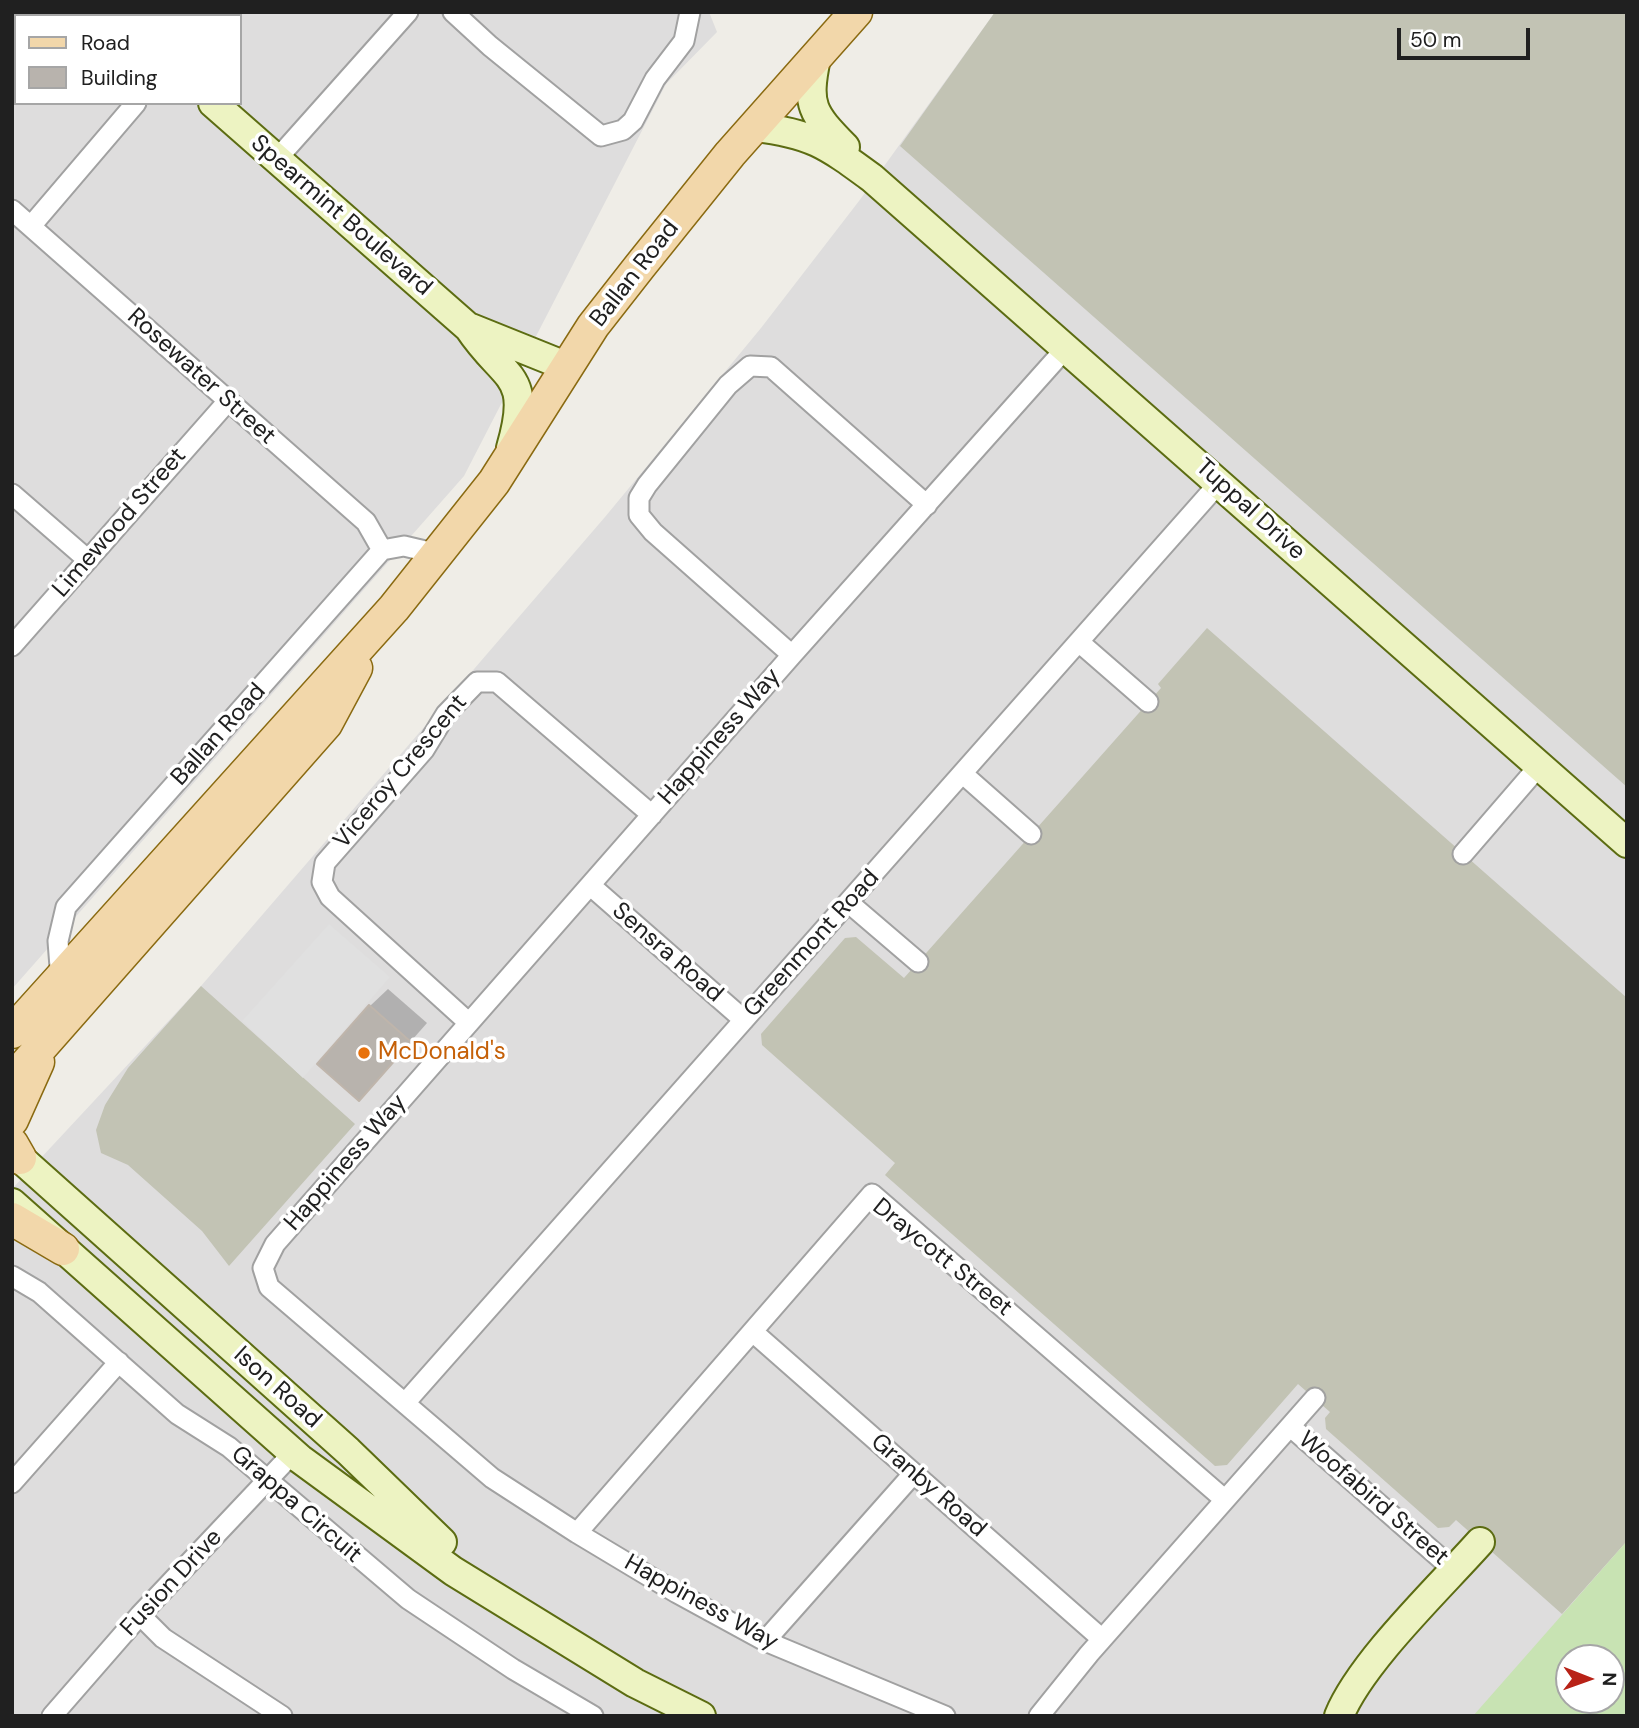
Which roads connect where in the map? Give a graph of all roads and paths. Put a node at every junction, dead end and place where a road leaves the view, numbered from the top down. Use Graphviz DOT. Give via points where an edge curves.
graph roads {
  1 [pos="408,12"];
  2 [pos="453,12"];
  3 [pos="690,12"];
  4 [pos="856,12"];
  5 [pos="816,58"];
  6 [pos="134,105"];
  7 [pos="215,105"];
  8 [pos="755,127"];
  9 [pos="276,160"];
  10 [pos="872,178"];
  11 [pos="12,210"];
  12 [pos="31,226"];
  13 [pos="468,328"];
  14 [pos="1066,348"];
  15 [pos="568,367"];
  16 [pos="228,401"];
  17 [pos="506,463"];
  18 [pos="1219,483"];
  19 [pos="12,494"];
  20 [pos="927,505"];
  21 [pos="382,550"];
  22 [pos="438,554"];
  23 [pos="88,560"];
  24 [pos="369,637"];
  25 [pos="1079,642"];
  26 [pos="12,646"];
  27 [pos="792,655"];
  28 [pos="1147,702"];
  29 [pos="1539,766"];
  30 [pos="962,774"];
  31 [pos="652,815"];
  32 [pos="1031,835"];
  33 [pos="1627,843"];
  34 [pos="1463,854"];
  35 [pos="591,886"];
  36 [pos="849,903"];
  37 [pos="918,962"];
  38 [pos="61,980"];
  39 [pos="744,1020"];
  40 [pos="468,1023"];
  41 [pos="12,1032"];
  42 [pos="54,1033"];
  43 [pos="12,1080"];
  44 [pos="12,1120"];
  45 [pos="15,1151"];
  46 [pos="12,1203"];
  47 [pos="12,1219"];
  48 [pos="62,1249"];
  49 [pos="12,1276"];
  50 [pos="753,1332"];
  51 [pos="118,1362"];
  52 [pos="1315,1398"];
  53 [pos="404,1403"];
  54 [pos="301,1409"];
  55 [pos="1291,1427"];
  56 [pos="293,1453"];
  57 [pos="914,1473"];
  58 [pos="268,1481"];
  59 [pos="12,1483"];
  60 [pos="1224,1499"];
  61 [pos="577,1533"];
  62 [pos="1480,1542"];
  63 [pos="1455,1571"];
  64 [pos="141,1615"];
  65 [pos="540,1625"];
  66 [pos="1102,1639"];
  67 [pos="765,1641"];
  68 [pos="52,1716"];
  69 [pos="282,1716"];
  70 [pos="593,1716"];
  71 [pos="701,1716"];
  72 [pos="945,1716"];
  73 [pos="1039,1716"];
  74 [pos="1339,1716"];
  1 -- 9 [label="street"];
  2 -- 3 [label="street" via="595,134 612,135 632,121 654,79 684,41"];
  4 -- 5 [label="main road, Ballan Road"];
  5 -- 8 [label="main road, Ballan Road"];
  5 -- 10 [label="street, Tuppal Drive" via="811,93 816,117"];
  6 -- 12 [label="street"];
  7 -- 9 [label="street, Spearmint Boulevard"];
  8 -- 10 [label="street, Tuppal Drive" via="794,131 821,143"];
  8 -- 15 [label="main road, Ballan Road" via="593,326"];
  9 -- 13 [label="street, Spearmint Boulevard"];
  10 -- 14 [label="street, Tuppal Drive"];
  11 -- 12 [label="street, Rosewater Street"];
  12 -- 16 [label="street, Rosewater Street"];
  13 -- 15 [label="street, Spearmint Boulevard"];
  13 -- 17 [label="street, Spearmint Boulevard" via="519,390 517,426"];
  14 -- 18 [label="street, Tuppal Drive"];
  14 -- 20 [label="street, Happiness Way"];
  15 -- 17 [label="main road, Ballan Road"];
  16 -- 21 [label="street, Rosewater Street" via="366,522"];
  16 -- 23 [label="street, Limewood Street"];
  17 -- 22 [label="main road, Ballan Road"];
  18 -- 25 [label="street, Greenmont Road"];
  18 -- 29 [label="street, Tuppal Drive"];
  19 -- 23 [label="street"];
  20 -- 27 [label="street, Happiness Way"];
  20 -- 27 [label="street" via="771,367 750,366 728,385 647,485 639,498 639,515"];
  21 -- 22 [label="street" via="404,546"];
  21 -- 38 [label="street, Ballan Road" via="66,907 58,941"];
  22 -- 24 [label="main road, Ballan Road"];
  23 -- 26 [label="street, Limewood Street"];
  24 -- 38 [label="main road, Ballan Road"];
  24 -- 42 [label="main road, Ballan Road" via="326,724"];
  25 -- 28 [label="street"];
  25 -- 30 [label="street, Greenmont Road"];
  27 -- 31 [label="street, Happiness Way"];
  29 -- 33 [label="street, Tuppal Drive"];
  29 -- 34 [label="street"];
  30 -- 32 [label="street"];
  30 -- 36 [label="street, Greenmont Road"];
  31 -- 35 [label="street, Happiness Way"];
  31 -- 40 [label="street, Viceroy Crescent" via="497,682 477,682 446,714 424,750 325,863 322,882 331,897"];
  35 -- 39 [label="street, Sensra Road"];
  35 -- 40 [label="street, Happiness Way"];
  36 -- 37 [label="street"];
  36 -- 39 [label="street, Greenmont Road"];
  38 -- 41 [label="main road, Ballan Road"];
  39 -- 53 [label="street, Greenmont Road"];
  40 -- 53 [label="street, Happiness Way" via="275,1244 263,1268 269,1287"];
  42 -- 43 [label="main road, Ballan Road"];
  42 -- 44 [label="main road"];
  45 -- 54 [label="street, Ison Road"];
  46 -- 48 [label="street, Ison Road"];
  47 -- 48 [label="main road"];
  48 -- 56 [label="street, Ison Road"];
  49 -- 51 [label="street, Grappa Circuit" via="39,1292"];
  50 -- 57 [label="street, Granby Road"];
  50 -- 60 [label="street, Draycott Street" via="872,1194"];
  50 -- 61 [label="street, Draycott Street"];
  51 -- 58 [label="street, Grappa Circuit" via="177,1415 218,1438"];
  51 -- 59 [label="street"];
  52 -- 55 [label="street"];
  53 -- 61 [label="street, Happiness Way" via="492,1478"];
  54 -- 56 [label="street" via="306,1431"];
  54 -- 65 [label="street, Ison Road" via="415,1519"];
  55 -- 60 [label="street"];
  55 -- 63 [label="street, Woofabird Street"];
  56 -- 58 [label="street, Fusion Drive"];
  56 -- 65 [label="street, Ison Road" via="453,1571"];
  57 -- 66 [label="street, Granby Road"];
  57 -- 67 [label="street"];
  58 -- 64 [label="street, Fusion Drive"];
  58 -- 70 [label="street, Grappa Circuit" via="408,1599"];
  60 -- 66 [label="street"];
  61 -- 67 [label="street, Happiness Way"];
  62 -- 63 [label="street"];
  63 -- 74 [label="street" via="1398,1633 1346,1698"];
  64 -- 68 [label="street, Fusion Drive"];
  64 -- 69 [label="street" via="163,1638"];
  65 -- 71 [label="street, Ison Road" via="635,1683"];
  66 -- 73 [label="street"];
  67 -- 72 [label="street, Happiness Way"];
}
